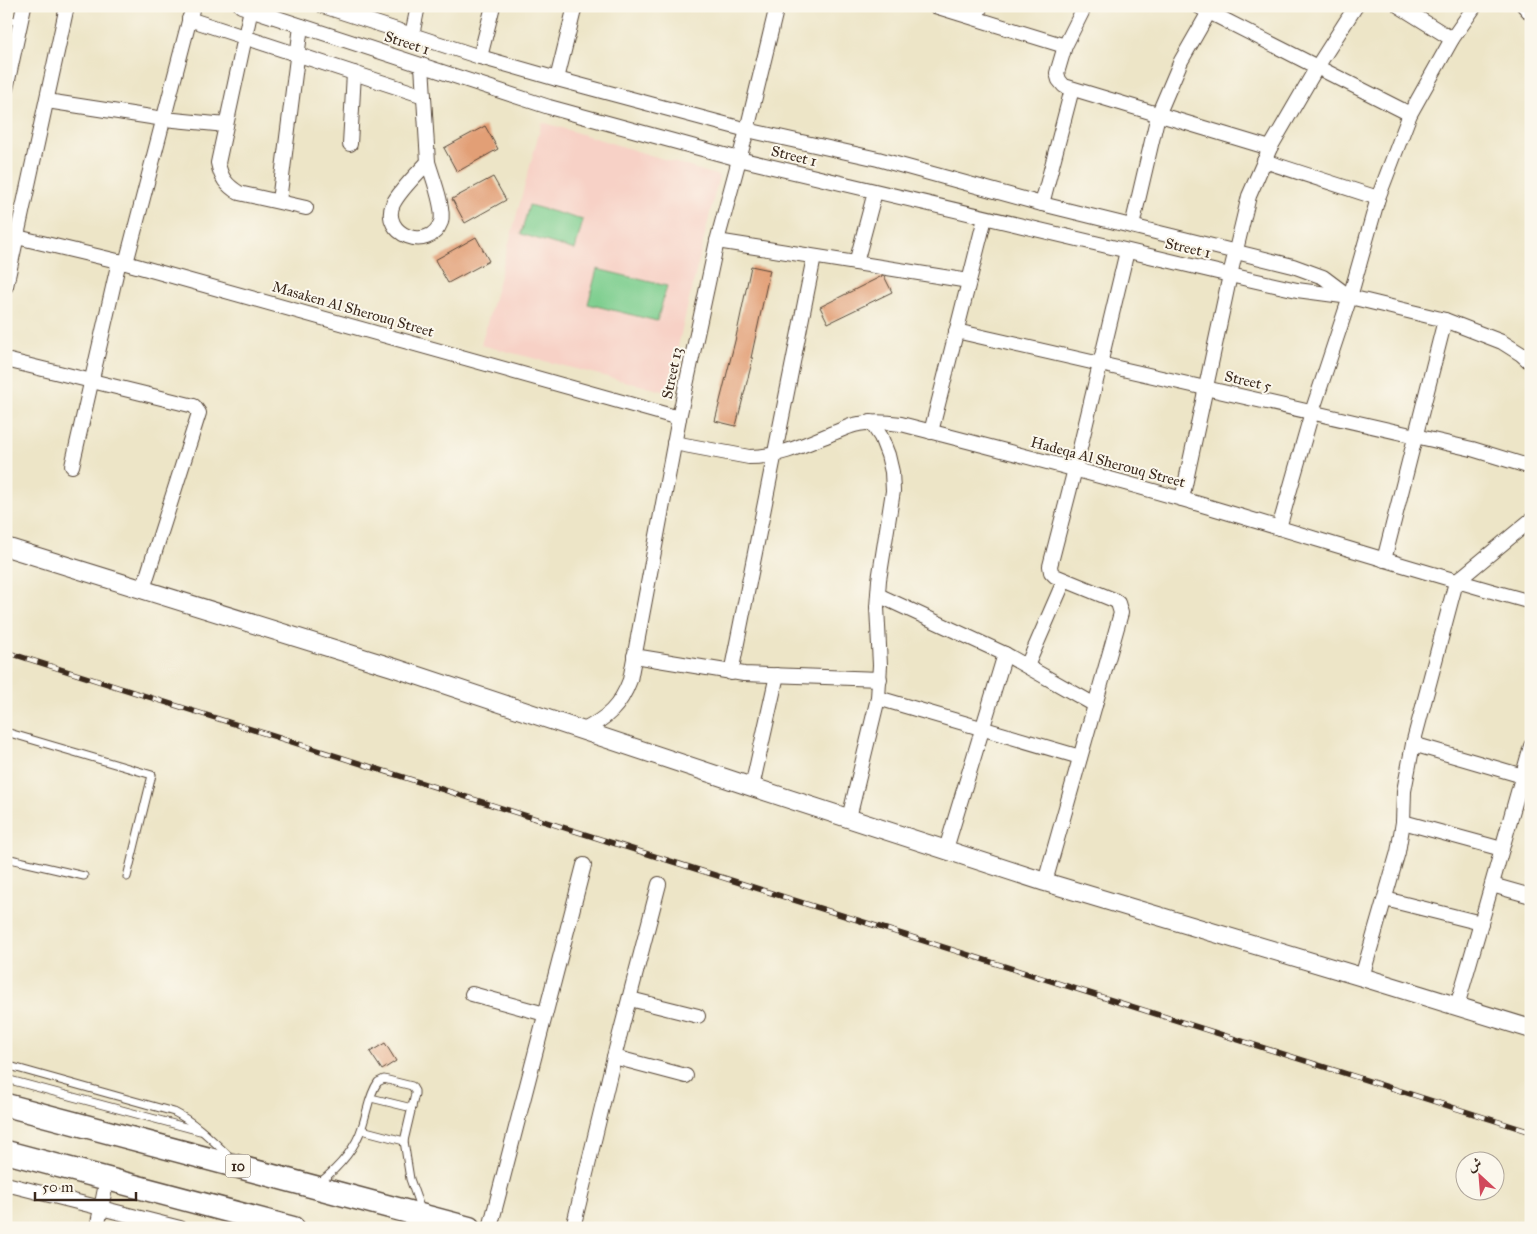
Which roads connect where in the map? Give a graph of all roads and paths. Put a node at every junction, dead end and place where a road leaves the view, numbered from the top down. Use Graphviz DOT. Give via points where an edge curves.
graph roads {
  1 [pos="24,6"];
  2 [pos="67,6"];
  3 [pos="418,6"];
  4 [pos="494,6"];
  5 [pos="575,6"];
  6 [pos="777,6"];
  7 [pos="936,6"];
  8 [pos="1085,6"];
  9 [pos="1356,6"];
  10 [pos="1399,6"];
  11 [pos="1475,6"];
  12 [pos="1524,6"];
  13 [pos="328,7"];
  14 [pos="246,8"];
  15 [pos="1206,8"];
  16 [pos="191,12"];
  17 [pos="978,12"];
  18 [pos="1531,14"];
  19 [pos="6,19"];
  20 [pos="20,22"];
  21 [pos="301,26"];
  22 [pos="412,35"];
  23 [pos="245,37"];
  24 [pos="1452,40"];
  25 [pos="1064,46"];
  26 [pos="297,54"];
  27 [pos="480,58"];
  28 [pos="422,66"];
  29 [pos="1317,68"];
  30 [pos="354,73"];
  31 [pos="557,79"];
  32 [pos="6,89"];
  33 [pos="1072,89"];
  34 [pos="424,96"];
  35 [pos="47,101"];
  36 [pos="1410,114"];
  37 [pos="1158,115"];
  38 [pos="164,119"];
  39 [pos="226,125"];
  40 [pos="747,130"];
  41 [pos="350,144"];
  42 [pos="1270,148"];
  43 [pos="739,159"];
  44 [pos="1264,161"];
  45 [pos="428,162"];
  46 [pos="875,192"];
  47 [pos="1378,198"];
  48 [pos="279,201"];
  49 [pos="1042,204"];
  50 [pos="306,208"];
  51 [pos="985,218"];
  52 [pos="1132,226"];
  53 [pos="17,237"];
  54 [pos="717,241"];
  55 [pos="1127,251"];
  56 [pos="1236,252"];
  57 [pos="814,256"];
  58 [pos="123,262"];
  59 [pos="856,263"];
  60 [pos="1230,275"];
  61 [pos="968,281"];
  62 [pos="6,286"];
  63 [pos="1350,297"];
  64 [pos="1445,320"];
  65 [pos="956,330"];
  66 [pos="6,360"];
  67 [pos="1531,363"];
  68 [pos="1100,364"];
  69 [pos="92,381"];
  70 [pos="1205,388"];
  71 [pos="1312,412"];
  72 [pos="679,418"];
  73 [pos="872,422"];
  74 [pos="931,432"];
  75 [pos="1416,436"];
  76 [pos="674,443"];
  77 [pos="774,456"];
  78 [pos="72,466"];
  79 [pos="1531,467"];
  80 [pos="1075,469"];
  81 [pos="1182,499"];
  82 [pos="1531,520"];
  83 [pos="1279,528"];
  84 [pos="6,547"];
  85 [pos="1384,560"];
  86 [pos="1064,581"];
  87 [pos="1456,582"];
  88 [pos="143,589"];
  89 [pos="878,595"];
  90 [pos="1531,602"];
  91 [pos="1006,654"];
  92 [pos="634,656"];
  93 [pos="1026,666"];
  94 [pos="731,673"];
  95 [pos="777,676"];
  96 [pos="880,679"];
  97 [pos="878,698"];
  98 [pos="1095,704"];
  99 [pos="982,729"];
  100 [pos="582,731"];
  101 [pos="6,732"];
  102 [pos="1413,744"];
  103 [pos="1531,746"];
  104 [pos="1080,757"];
  105 [pos="1523,776"];
  106 [pos="752,787"];
  107 [pos="849,818"];
  108 [pos="1403,822"];
  109 [pos="946,849"];
  110 [pos="1502,849"];
  111 [pos="6,858"];
  112 [pos="584,865"];
  113 [pos="84,876"];
  114 [pos="127,877"];
  115 [pos="1045,882"];
  116 [pos="659,884"];
  117 [pos="1492,885"];
  118 [pos="1531,896"];
  119 [pos="1384,899"];
  120 [pos="1482,923"];
  121 [pos="1362,977"];
  122 [pos="472,994"];
  123 [pos="630,999"];
  124 [pos="1456,1006"];
  125 [pos="545,1014"];
  126 [pos="698,1016"];
  127 [pos="1531,1029"];
  128 [pos="614,1057"];
  129 [pos="6,1065"];
  130 [pos="686,1076"];
  131 [pos="6,1079"];
  132 [pos="371,1098"];
  133 [pos="6,1105"];
  134 [pos="412,1108"];
  135 [pos="362,1130"];
  136 [pos="203,1132"];
  137 [pos="404,1141"];
  138 [pos="6,1152"];
  139 [pos="242,1167"];
  140 [pos="107,1179"];
  141 [pos="6,1184"];
  142 [pos="315,1186"];
  143 [pos="102,1208"];
  144 [pos="423,1215"];
  145 [pos="97,1228"];
  146 [pos="180,1228"];
  147 [pos="293,1228"];
  148 [pos="469,1228"];
  149 [pos="490,1228"];
  150 [pos="573,1228"];
  1 -- 20 [label="street"];
  2 -- 35 [label="street"];
  3 -- 22 [label="street"];
  4 -- 27 [label="street"];
  5 -- 31 [label="street"];
  6 -- 40 [label="street, Street 13"];
  7 -- 17 [label="street"];
  8 -- 25 [label="street"];
  9 -- 29 [label="street"];
  10 -- 24 [label="street"];
  11 -- 24 [label="street"];
  12 -- 18 [label="street"];
  13 -- 22 [label="street, Street 1"];
  14 -- 21 [label="street, Street 1"];
  14 -- 23 [label="street"];
  15 -- 29 [label="street"];
  15 -- 37 [label="street"];
  16 -- 23 [label="street"];
  16 -- 38 [label="street"];
  17 -- 25 [label="street"];
  19 -- 20 [label="lane"];
  20 -- 32 [label="street"];
  21 -- 26 [label="street"];
  21 -- 28 [label="street, Street 1"];
  22 -- 27 [label="street, Street 1"];
  23 -- 26 [label="street"];
  23 -- 39 [label="street"];
  24 -- 36 [label="street"];
  25 -- 33 [label="street" via="1057,73 1064,86"];
  26 -- 30 [label="street"];
  26 -- 48 [label="street"];
  27 -- 31 [label="street, Street 1"];
  28 -- 34 [label="street"];
  28 -- 43 [label="street, Street 1" via="549,107"];
  29 -- 36 [label="street"];
  29 -- 42 [label="street"];
  30 -- 34 [label="street"];
  30 -- 41 [label="street"];
  31 -- 40 [label="street, Street 1"];
  33 -- 37 [label="street"];
  33 -- 49 [label="street"];
  34 -- 45 [label="street"];
  35 -- 38 [label="street"];
  35 -- 53 [label="street"];
  36 -- 47 [label="street"];
  37 -- 42 [label="street"];
  37 -- 52 [label="street"];
  38 -- 39 [label="street"];
  38 -- 58 [label="street"];
  39 -- 48 [label="street" via="218,164 224,181 239,192"];
  40 -- 43 [label="street, Street 13"];
  40 -- 49 [label="street, Street 1" via="878,159"];
  42 -- 44 [label="street"];
  43 -- 46 [label="street, Street 1"];
  43 -- 54 [label="street, Street 13"];
  44 -- 47 [label="street"];
  44 -- 56 [label="street" via="1249,196"];
  45 -- 45 [label="street" via="442,212 441,222 428,236 418,239 399,232 391,214 398,196"];
  46 -- 51 [label="street, Street 1"];
  46 -- 59 [label="street"];
  47 -- 63 [label="street"];
  48 -- 50 [label="street"];
  49 -- 52 [label="street, Street 1"];
  51 -- 55 [label="street, Street 1"];
  51 -- 61 [label="street"];
  52 -- 56 [label="street, Street 1"];
  53 -- 58 [label="street, Masaken Al Sherouq Street"];
  53 -- 62 [label="street"];
  54 -- 57 [label="street"];
  54 -- 72 [label="street, Street 13"];
  55 -- 60 [label="street, Street 1"];
  55 -- 68 [label="street"];
  56 -- 60 [label="street"];
  56 -- 63 [label="street, Street 1" via="1323,277"];
  57 -- 59 [label="street"];
  57 -- 77 [label="street"];
  58 -- 69 [label="street"];
  58 -- 72 [label="street, Masaken Al Sherouq Street"];
  59 -- 61 [label="street"];
  60 -- 63 [label="street, Street 1" via="1297,290"];
  60 -- 70 [label="street"];
  61 -- 65 [label="street"];
  63 -- 64 [label="street, Street 1"];
  63 -- 71 [label="street"];
  64 -- 67 [label="street, Street 1" via="1502,342"];
  64 -- 75 [label="street"];
  65 -- 68 [label="street, Street 5"];
  65 -- 74 [label="street"];
  66 -- 69 [label="street"];
  68 -- 70 [label="street, Street 5"];
  68 -- 80 [label="street"];
  69 -- 78 [label="street"];
  69 -- 88 [label="street" via="194,406 199,413"];
  70 -- 71 [label="street, Street 5"];
  70 -- 81 [label="street"];
  71 -- 75 [label="street, Street 5"];
  71 -- 83 [label="street"];
  72 -- 76 [label="street, Street 13"];
  73 -- 74 [label="street, Hadeqa Al Sherouq Street" via="900,424"];
  73 -- 77 [label="street, Hadeqa Al Sherouq Street" via="857,424"];
  73 -- 89 [label="street" via="888,455 893,491"];
  74 -- 80 [label="street, Hadeqa Al Sherouq Street"];
  75 -- 79 [label="street, Street 5"];
  75 -- 85 [label="street"];
  76 -- 77 [label="street, Hadeqa Al Sherouq Street" via="749,458"];
  76 -- 92 [label="street, Street 13"];
  77 -- 94 [label="street"];
  80 -- 81 [label="street, Hadeqa Al Sherouq Street"];
  80 -- 86 [label="street" via="1050,566 1050,572"];
  81 -- 83 [label="street, Hadeqa Al Sherouq Street"];
  82 -- 87 [label="street"];
  83 -- 85 [label="street, Hadeqa Al Sherouq Street"];
  84 -- 88 [label="street"];
  85 -- 87 [label="street, Hadeqa Al Sherouq Street"];
  86 -- 93 [label="street"];
  86 -- 98 [label="street" via="1114,600 1121,609"];
  87 -- 90 [label="street, Hadeqa Al Sherouq Street"];
  87 -- 102 [label="street"];
  88 -- 100 [label="street"];
  89 -- 91 [label="street"];
  89 -- 96 [label="street"];
  91 -- 93 [label="street"];
  91 -- 99 [label="street"];
  92 -- 94 [label="street"];
  92 -- 100 [label="street, Street 13" via="630,680 617,705 608,716"];
  93 -- 98 [label="street"];
  94 -- 95 [label="street"];
  95 -- 96 [label="street"];
  95 -- 106 [label="street"];
  96 -- 97 [label="street"];
  97 -- 99 [label="street"];
  97 -- 107 [label="street"];
  98 -- 104 [label="street"];
  99 -- 104 [label="street"];
  99 -- 109 [label="street"];
  100 -- 106 [label="street"];
  101 -- 114 [label="lane" via="152,775"];
  102 -- 105 [label="street"];
  102 -- 108 [label="street" via="1404,790"];
  103 -- 105 [label="street"];
  104 -- 115 [label="street"];
  105 -- 110 [label="street"];
  106 -- 107 [label="street"];
  107 -- 109 [label="street"];
  108 -- 110 [label="street"];
  108 -- 119 [label="street"];
  109 -- 115 [label="street"];
  110 -- 117 [label="street"];
  111 -- 113 [label="lane"];
  112 -- 125 [label="street"];
  115 -- 121 [label="street"];
  116 -- 123 [label="street"];
  117 -- 118 [label="street"];
  117 -- 120 [label="street"];
  119 -- 120 [label="street"];
  119 -- 121 [label="street"];
  120 -- 124 [label="street"];
  121 -- 124 [label="street"];
  122 -- 125 [label="street"];
  123 -- 126 [label="street"];
  123 -- 128 [label="street"];
  124 -- 127 [label="street"];
  125 -- 149 [label="street"];
  128 -- 130 [label="street"];
  128 -- 150 [label="street"];
  129 -- 136 [label="lane" via="174,1112"];
  131 -- 136 [label="lane"];
  132 -- 134 [label="lane"];
  132 -- 134 [label="lane" via="378,1082 384,1079 414,1088 416,1094"];
  132 -- 135 [label="lane"];
  133 -- 139 [label="main road, 10"];
  134 -- 137 [label="lane"];
  135 -- 137 [label="lane"];
  135 -- 142 [label="lane" via="343,1161"];
  136 -- 139 [label="lane"];
  137 -- 144 [label="lane" via="410,1180"];
  138 -- 140 [label="main road"];
  139 -- 142 [label="main road, 10"];
  140 -- 143 [label="street"];
  140 -- 147 [label="main road"];
  141 -- 143 [label="street"];
  142 -- 144 [label="main road, 10"];
  143 -- 145 [label="street"];
  143 -- 146 [label="street"];
  144 -- 148 [label="main road, 10"];
}
